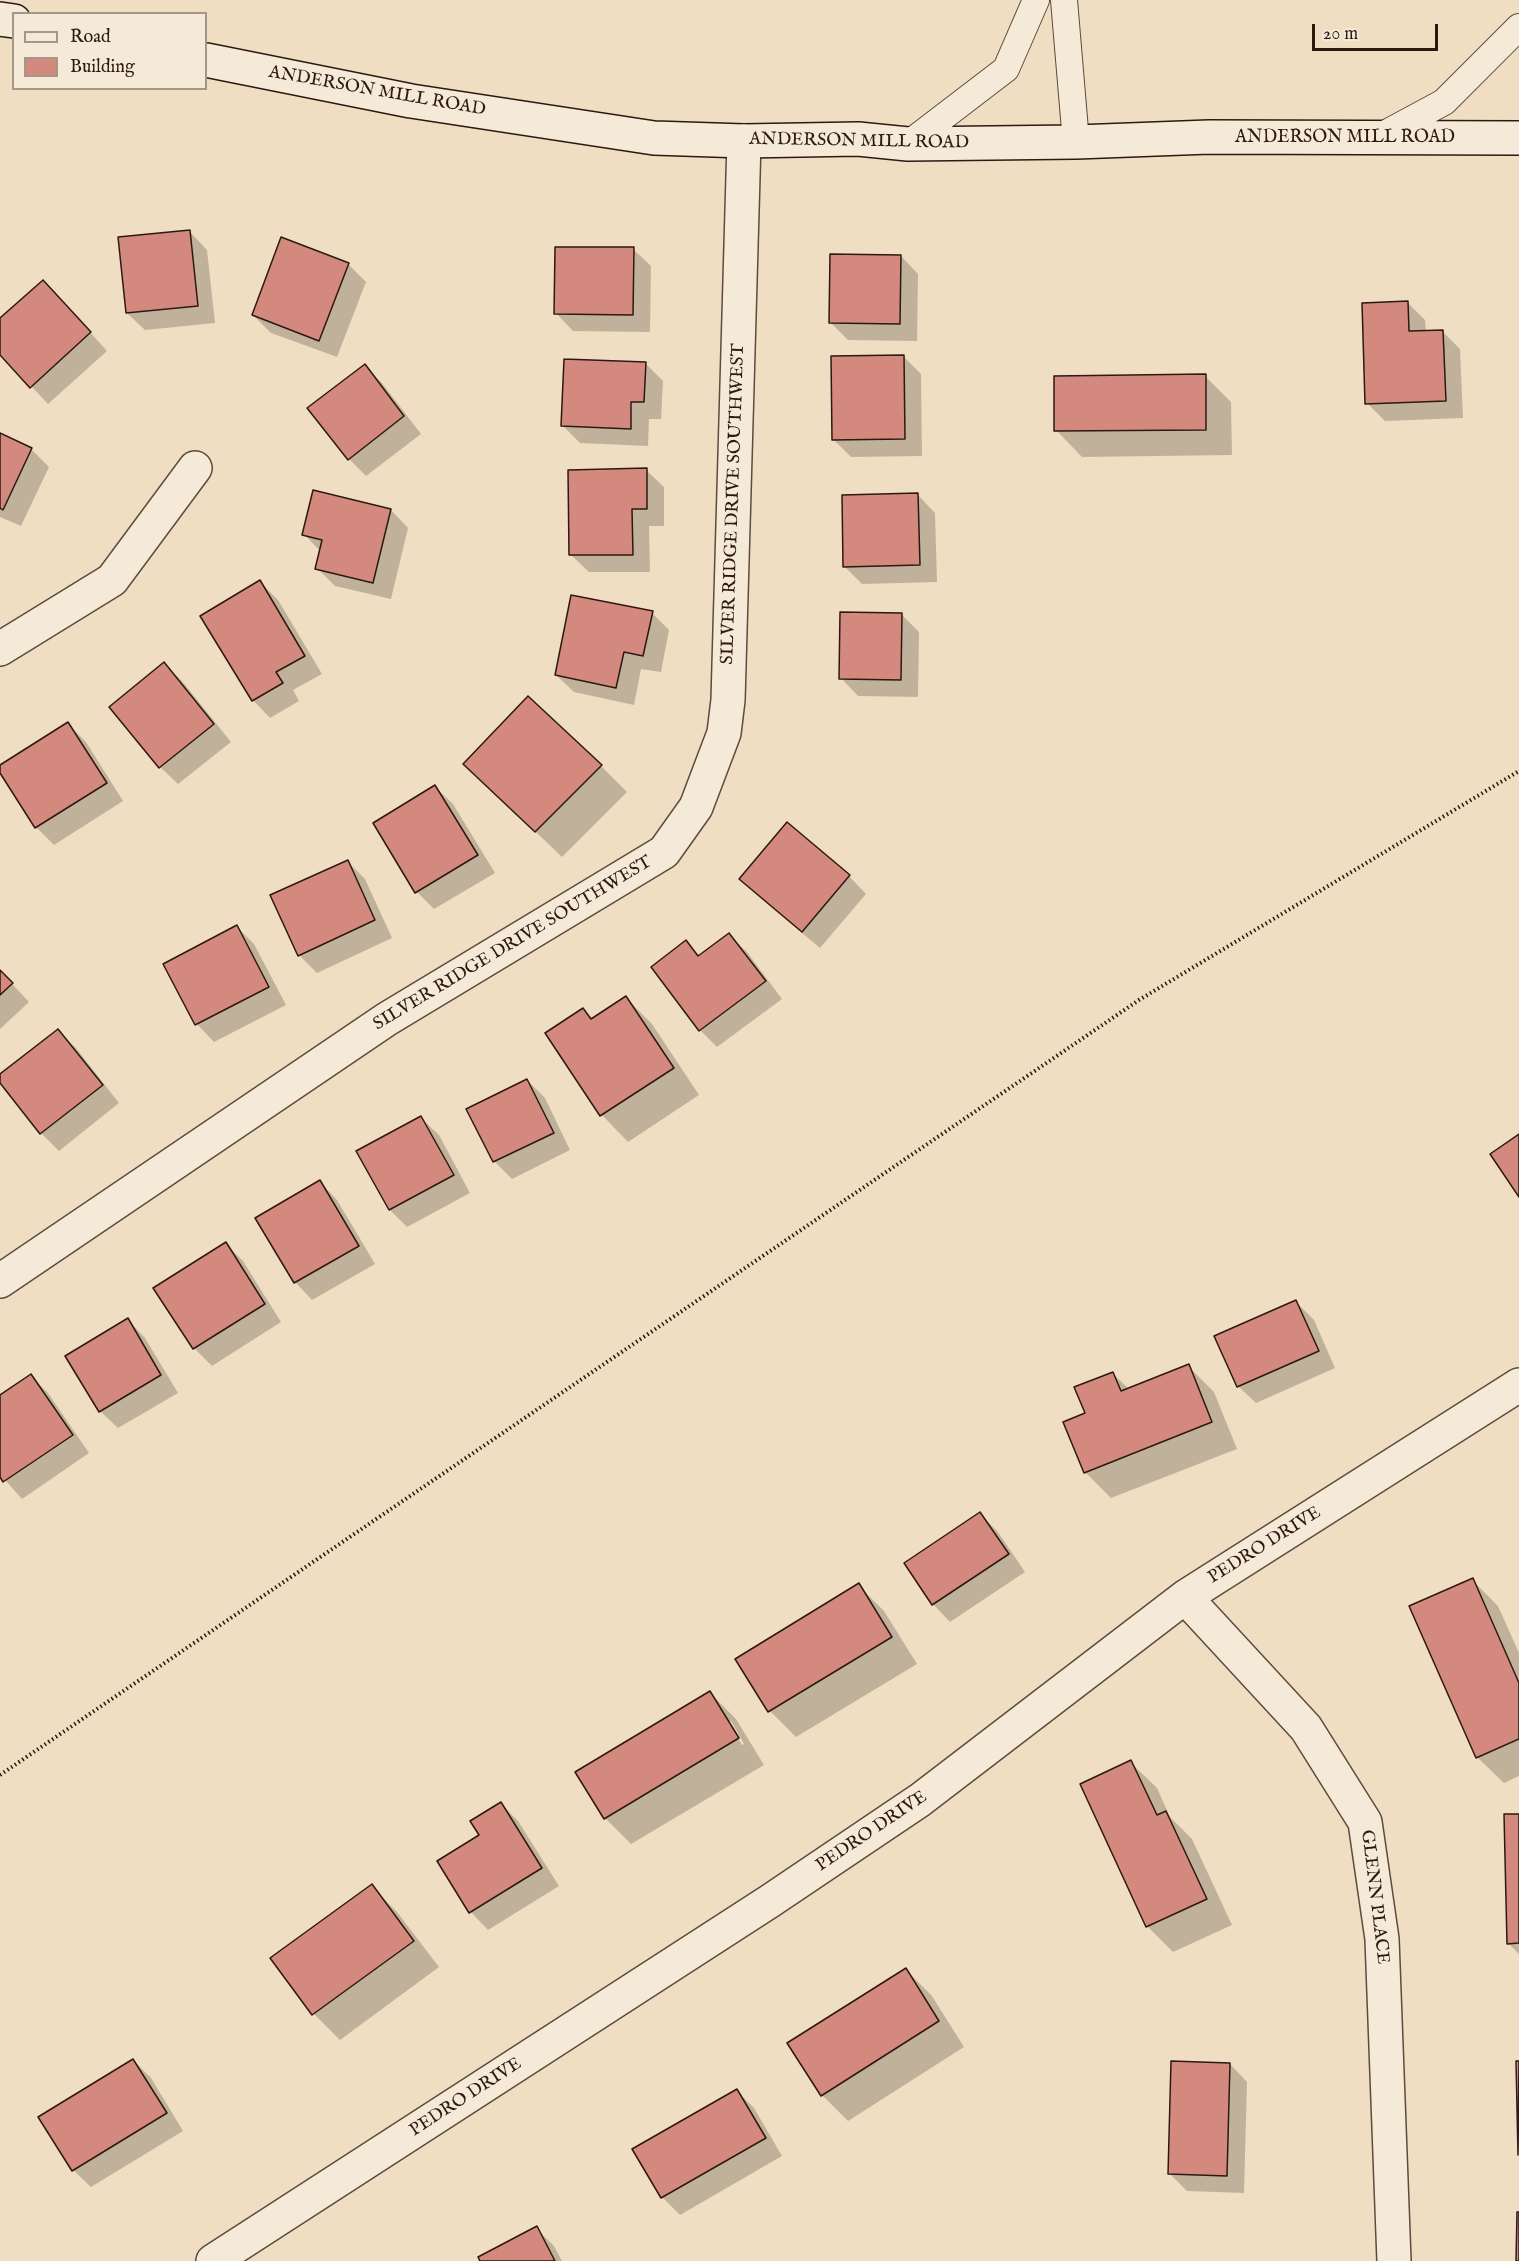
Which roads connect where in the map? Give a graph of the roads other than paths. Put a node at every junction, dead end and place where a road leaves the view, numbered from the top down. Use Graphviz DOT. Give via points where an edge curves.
graph roads {
  1 [pos="1036,0"];
  2 [pos="1064,0"];
  3 [pos="1519,27"];
  4 [pos="207,60"];
  5 [pos="1377,138"];
  6 [pos="1519,138"];
  7 [pos="744,141"];
  8 [pos="1076,142"];
  9 [pos="908,144"];
  10 [pos="195,468"];
  11 [pos="0,649"];
  12 [pos="5,1269"];
  13 [pos="1519,1384"];
  14 [pos="1185,1597"];
  15 [pos="213,2261"];
  16 [pos="1394,2261"];
  1 -- 9 [label="lane" via="1006,69"];
  2 -- 8 [label="lane"];
  3 -- 5 [label="lane" via="1444,102"];
  4 -- 7 [label="street, ANDERSON MILL ROAD" via="434,105 654,138"];
  5 -- 6 [label="street, ANDERSON MILL ROAD"];
  5 -- 8 [label="street, ANDERSON MILL ROAD" via="1209,137"];
  7 -- 9 [label="street, ANDERSON MILL ROAD" via="858,139"];
  7 -- 12 [label="street, SILVER RIDGE DRIVE SOUTHWEST" via="728,700 724,733 696,807 664,852 387,1019"];
  8 -- 9 [label="street, ANDERSON MILL ROAD"];
  10 -- 11 [label="street" via="112,580"];
  13 -- 14 [label="street, PEDRO DRIVE"];
  14 -- 15 [label="street, PEDRO DRIVE" via="920,1800"];
  14 -- 16 [label="street, GLENN PLACE" via="1306,1728 1365,1822 1382,1939"];
}
